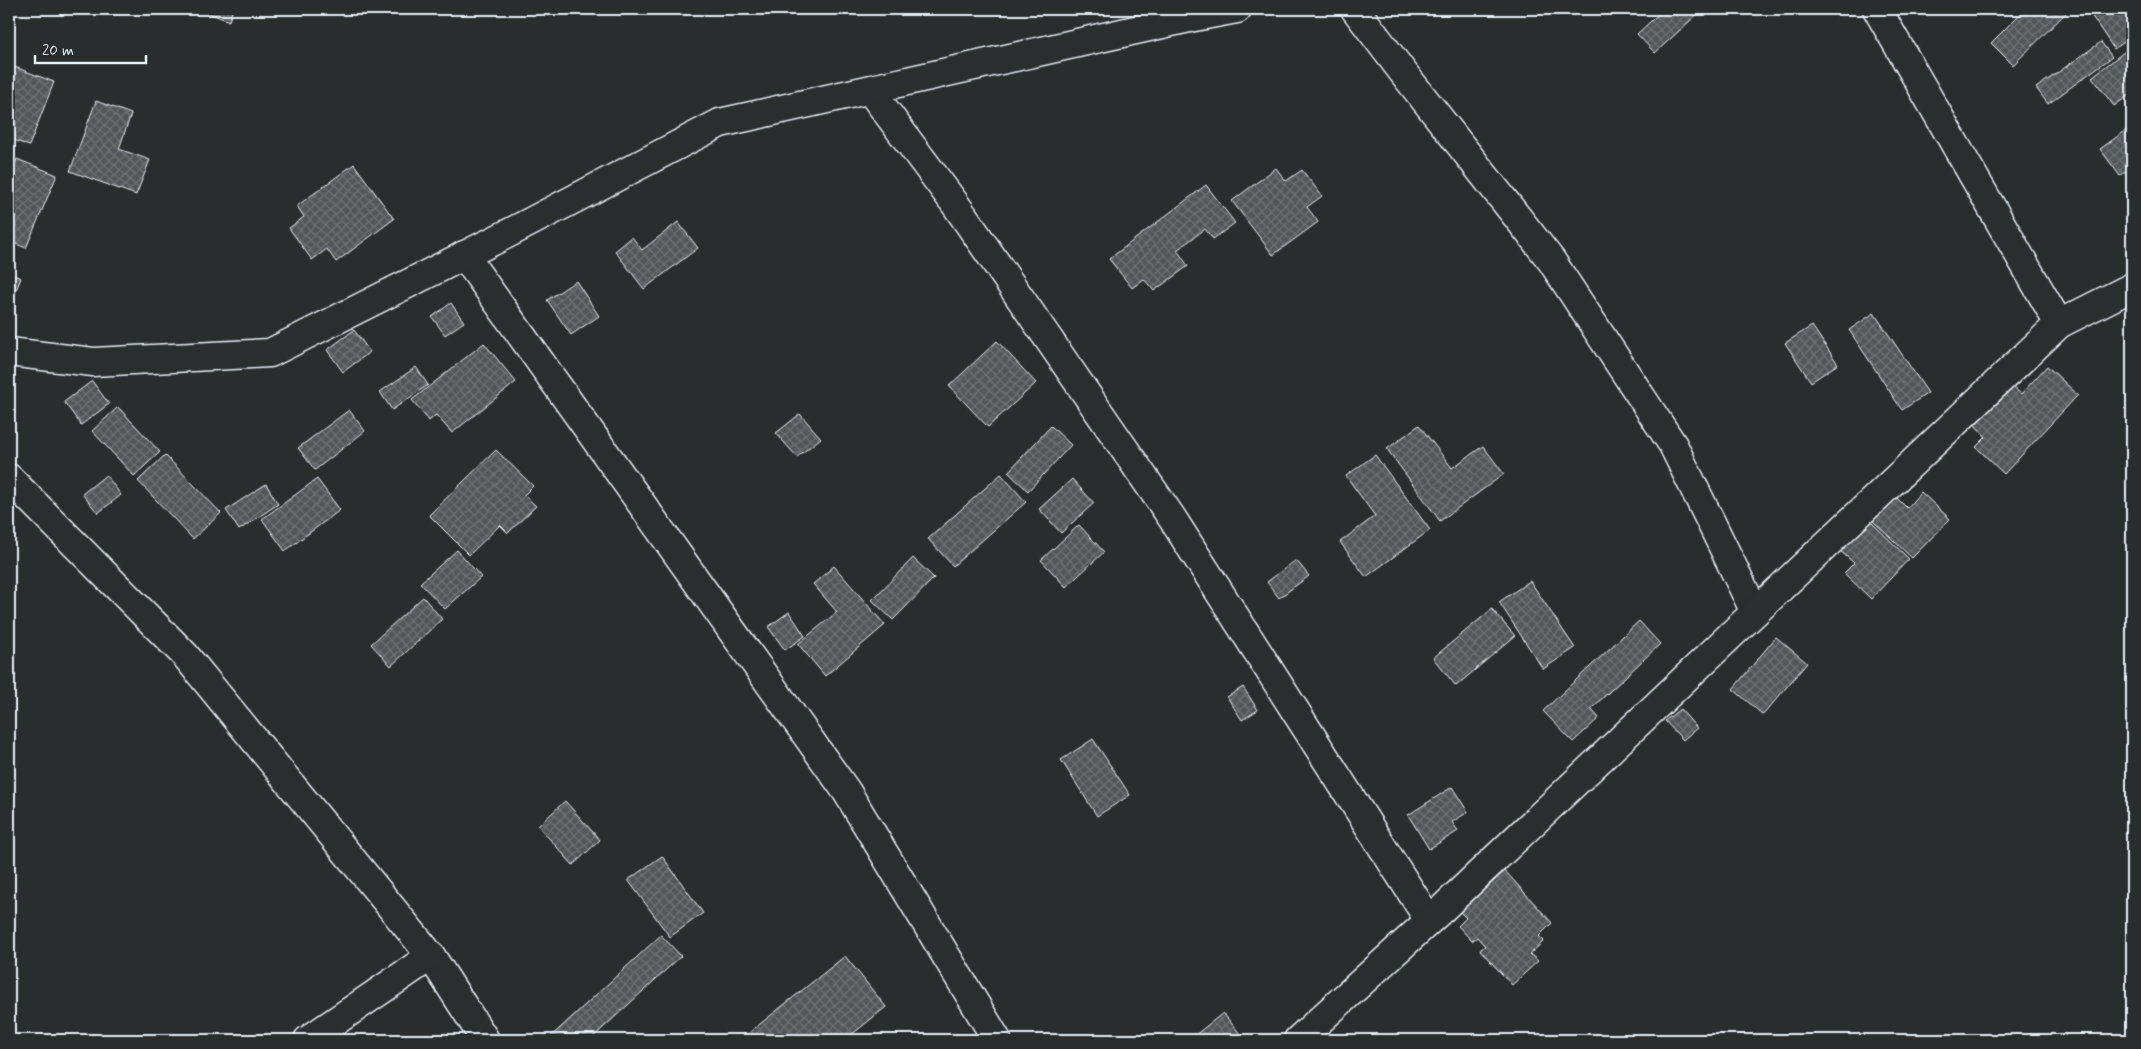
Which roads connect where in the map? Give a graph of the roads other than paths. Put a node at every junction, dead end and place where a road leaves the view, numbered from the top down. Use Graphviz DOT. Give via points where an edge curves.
graph roads {
  1 [pos="1236,9"];
  2 [pos="1355,9"];
  3 [pos="1877,9"];
  4 [pos="870,90"];
  5 [pos="464,255"];
  6 [pos="2132,287"];
  7 [pos="2059,324"];
  8 [pos="9,352"];
  9 [pos="9,478"];
  10 [pos="1755,612"];
  11 [pos="1429,920"];
  12 [pos="431,956"];
  13 [pos="308,1040"];
  14 [pos="485,1040"];
  15 [pos="997,1040"];
  16 [pos="1298,1040"];
  1 -- 4 [label="street"];
  2 -- 10 [label="street" via="1550,260 1663,429"];
  3 -- 7 [label="street"];
  4 -- 5 [label="street" via="720,123"];
  4 -- 11 [label="street" via="956,205 1172,518"];
  5 -- 8 [label="street" via="270,353 93,362"];
  5 -- 15 [label="street" via="847,792"];
  6 -- 7 [label="street"];
  7 -- 10 [label="street"];
  9 -- 12 [label="street" via="185,655"];
  10 -- 11 [label="street"];
  11 -- 16 [label="street"];
  12 -- 13 [label="street"];
  12 -- 14 [label="street"];
}
